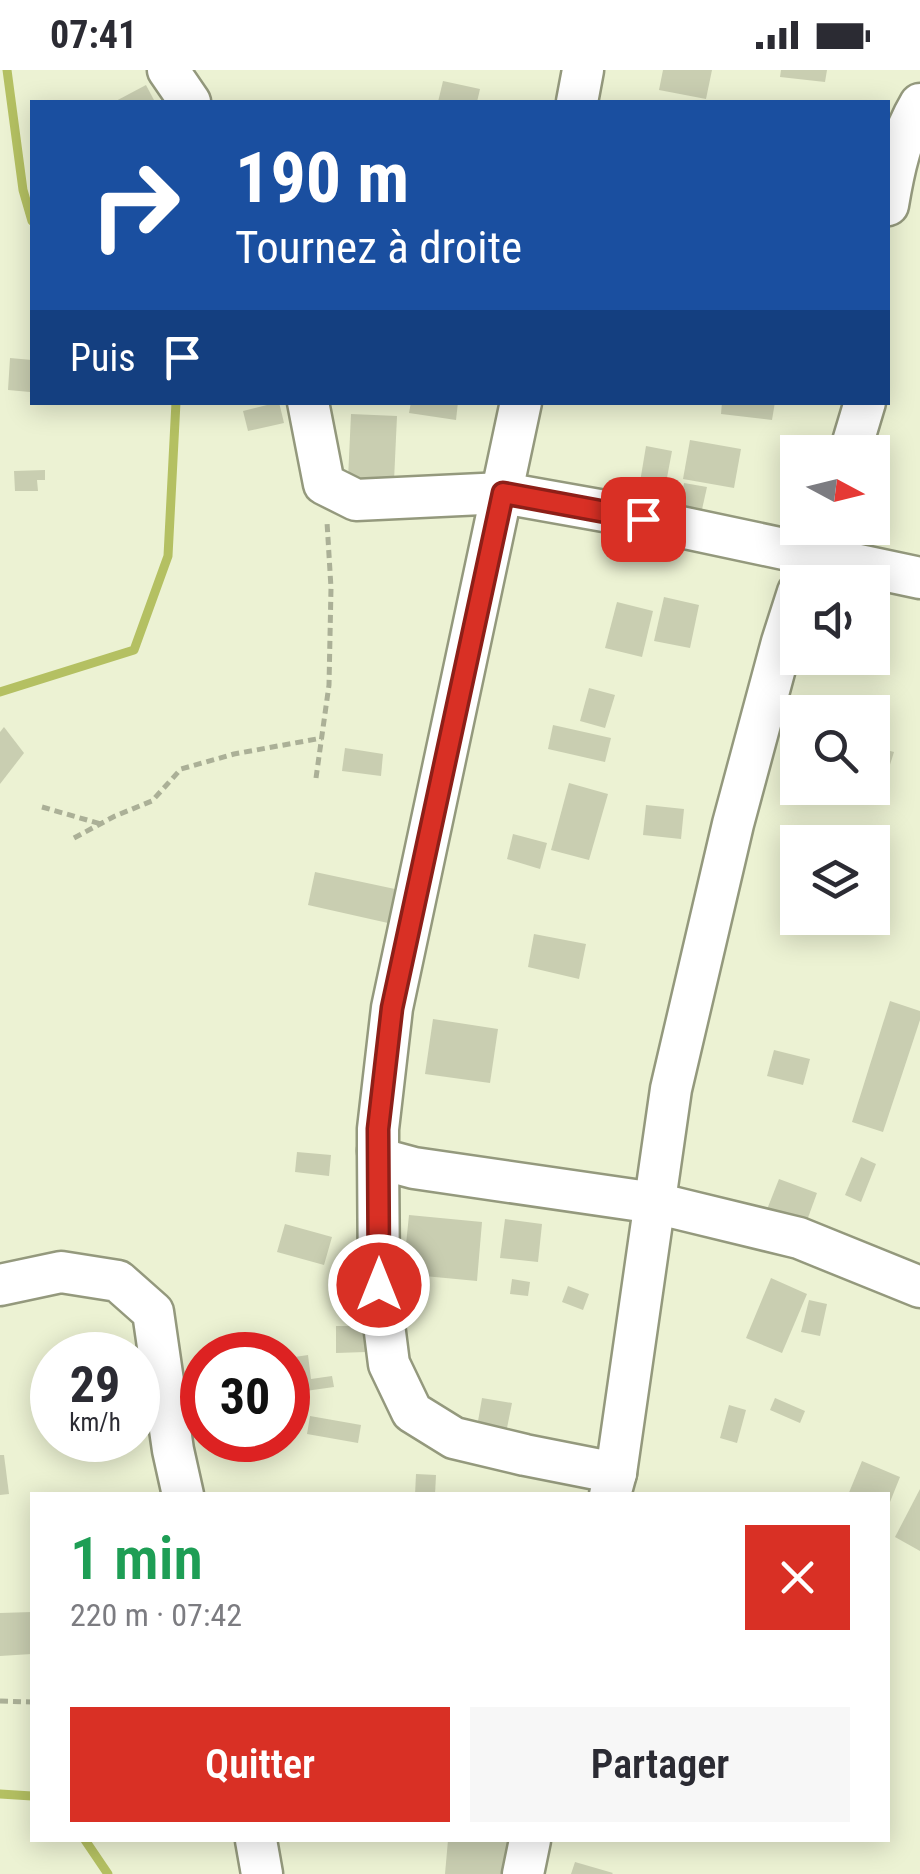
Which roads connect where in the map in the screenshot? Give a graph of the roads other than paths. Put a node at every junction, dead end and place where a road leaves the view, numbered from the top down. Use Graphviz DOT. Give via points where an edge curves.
graph roads {
  1 [pos="168,70"];
  2 [pos="583,70"];
  3 [pos="189,100"];
  4 [pos="577,100"];
  5 [pos="920,104"];
  6 [pos="890,193"];
  7 [pos="309,405"];
  8 [pos="520,405"];
  9 [pos="865,405"];
  10 [pos="855,435"];
  11 [pos="503,493"];
  12 [pos="807,564"];
  13 [pos="920,578"];
  14 [pos="378,1151"];
  15 [pos="655,1203"];
  16 [pos="0,1286"];
  17 [pos="920,1286"];
  18 [pos="613,1484"];
  19 [pos="182,1492"];
  20 [pos="256,1842"];
  21 [pos="530,1842"];
  22 [pos="262,1874"];
  23 [pos="523,1874"];
  1 -- 3 [label="street"];
  2 -- 4 [label="street"];
  5 -- 6 [label="street" via="906,126"];
  7 -- 11 [label="street" via="324,484 356,500"];
  8 -- 11 [label="street"];
  9 -- 10 [label="street"];
  11 -- 12 [label="street" via="610,512"];
  11 -- 14 [label="street" via="392,1008"];
  12 -- 13 [label="street"];
  12 -- 15 [label="street" via="733,824 671,1090"];
  14 -- 15 [label="street" via="414,1168"];
  14 -- 18 [label="street" via="379,1285 389,1364 412,1412 454,1438"];
  15 -- 17 [label="street" via="798,1238"];
  15 -- 18 [label="street"];
  16 -- 19 [label="street" via="61,1272 118,1280 152,1312"];
  20 -- 22 [label="street"];
  21 -- 23 [label="street"];
}
